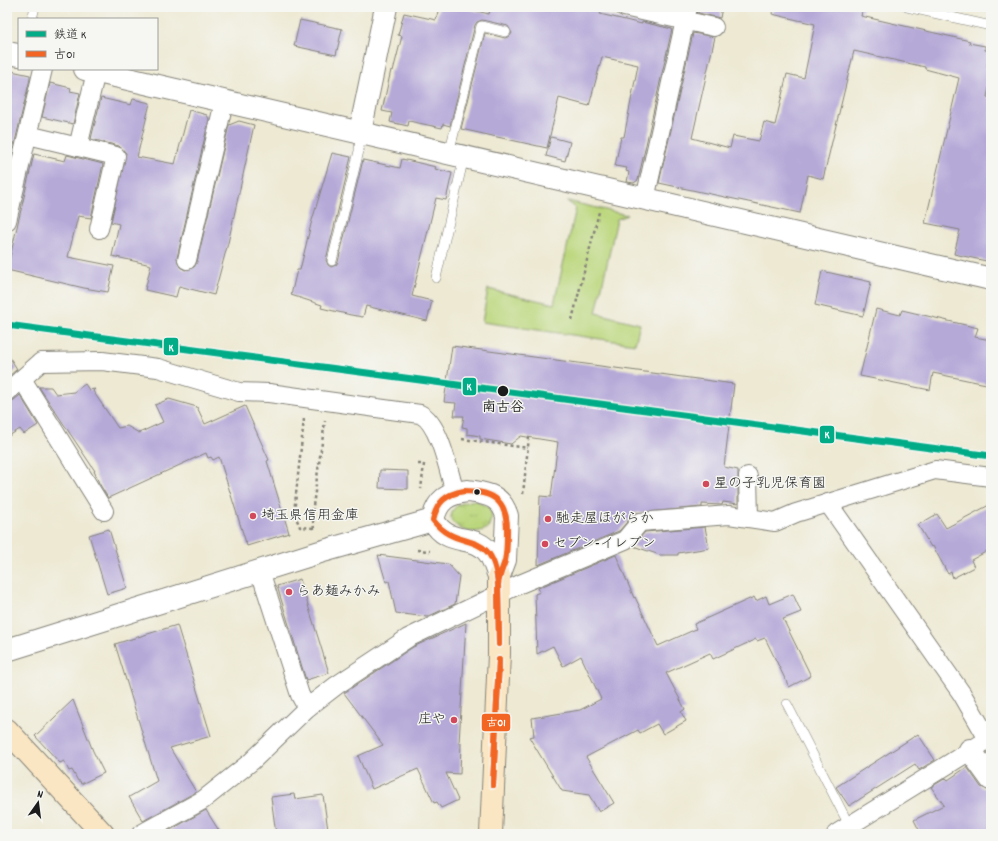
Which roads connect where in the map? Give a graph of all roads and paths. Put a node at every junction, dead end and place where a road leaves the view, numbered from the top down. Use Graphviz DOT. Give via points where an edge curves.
graph roads {
  1 [pos="35,7"];
  2 [pos="386,7"];
  3 [pos="624,7"];
  4 [pos="907,7"];
  5 [pos="686,14"];
  6 [pos="32,18"];
  7 [pos="991,26"];
  8 [pos="714,27"];
  9 [pos="506,32"];
  10 [pos="7,53"];
  11 [pos="18,55"];
  12 [pos="43,70"];
  13 [pos="90,70"];
  14 [pos="224,102"];
  15 [pos="360,132"];
  16 [pos="28,135"];
  17 [pos="78,147"];
  18 [pos="456,155"];
  19 [pos="646,199"];
  20 [pos="600,205"];
  21 [pos="7,221"];
  22 [pos="99,229"];
  23 [pos="187,260"];
  24 [pos="332,262"];
  25 [pos="436,278"];
  26 [pos="991,279"];
  27 [pos="572,320"];
  28 [pos="22,379"];
  29 [pos="7,392"];
  30 [pos="306,398"];
  31 [pos="326,415"];
  32 [pos="529,437"];
  33 [pos="460,439"];
  34 [pos="528,448"];
  35 [pos="418,464"];
  36 [pos="748,476"];
  37 [pos="991,477"];
  38 [pos="523,491"];
  39 [pos="454,493"];
  40 [pos="420,496"];
  41 [pos="828,503"];
  42 [pos="503,505"];
  43 [pos="104,511"];
  44 [pos="749,518"];
  45 [pos="433,520"];
  46 [pos="314,528"];
  47 [pos="315,532"];
  48 [pos="479,543"];
  49 [pos="260,571"];
  50 [pos="498,585"];
  51 [pos="7,650"];
  52 [pos="787,704"];
  53 [pos="307,708"];
  54 [pos="7,730"];
  55 [pos="983,742"];
  56 [pos="991,779"];
  57 [pos="842,830"];
  58 [pos="102,834"];
  59 [pos="141,834"];
  60 [pos="491,834"];
  1 -- 6 [label="lane"];
  2 -- 15 [label="street"];
  3 -- 5 [label="street"];
  4 -- 7 [label="lane"];
  5 -- 8 [label="street"];
  5 -- 19 [label="street"];
  9 -- 18 [label="lane" via="481,26"];
  10 -- 11 [label="street"];
  12 -- 16 [label="street"];
  13 -- 14 [label="street"];
  13 -- 17 [label="street"];
  14 -- 15 [label="street"];
  14 -- 23 [label="street"];
  15 -- 18 [label="street"];
  15 -- 24 [label="lane" via="358,151"];
  16 -- 17 [label="street"];
  16 -- 21 [label="street"];
  17 -- 22 [label="street" via="116,156"];
  18 -- 19 [label="street"];
  18 -- 25 [label="lane"];
  19 -- 26 [label="street"];
  20 -- 27 [label="path"];
  28 -- 29 [label="street"];
  28 -- 30 [label="street" via="41,362 102,361 158,368 238,392"];
  28 -- 43 [label="street"];
  30 -- 39 [label="street" via="424,416 434,429 443,451"];
  30 -- 46 [label="path" via="294,514 300,527"];
  31 -- 46 [label="path" via="312,513"];
  32 -- 34 [label="path"];
  33 -- 34 [label="path"];
  34 -- 38 [label="path"];
  35 -- 40 [label="path" via="424,464"];
  36 -- 44 [label="street"];
  37 -- 41 [label="street" via="935,470"];
  39 -- 42 [label="street" via="468,491 488,495 498,499"];
  39 -- 45 [label="street" via="438,504"];
  41 -- 44 [label="street" via="775,522"];
  41 -- 55 [label="street" via="962,694"];
  42 -- 48 [label="street" via="498,526"];
  42 -- 50 [label="street" via="507,516 505,560"];
  44 -- 50 [label="street" via="729,515 640,522 625,540"];
  45 -- 48 [label="street" via="445,535"];
  45 -- 49 [label="street"];
  46 -- 47 [label="path"];
  48 -- 50 [label="street" via="488,552"];
  49 -- 51 [label="street"];
  49 -- 53 [label="street" via="300,695"];
  50 -- 53 [label="street" via="408,638"];
  50 -- 60 [label="main road" via="499,654"];
  52 -- 57 [label="lane"];
  53 -- 59 [label="street" via="252,761 203,800"];
  54 -- 58 [label="main road"];
  55 -- 56 [label="street"];
  55 -- 57 [label="street"];
}
